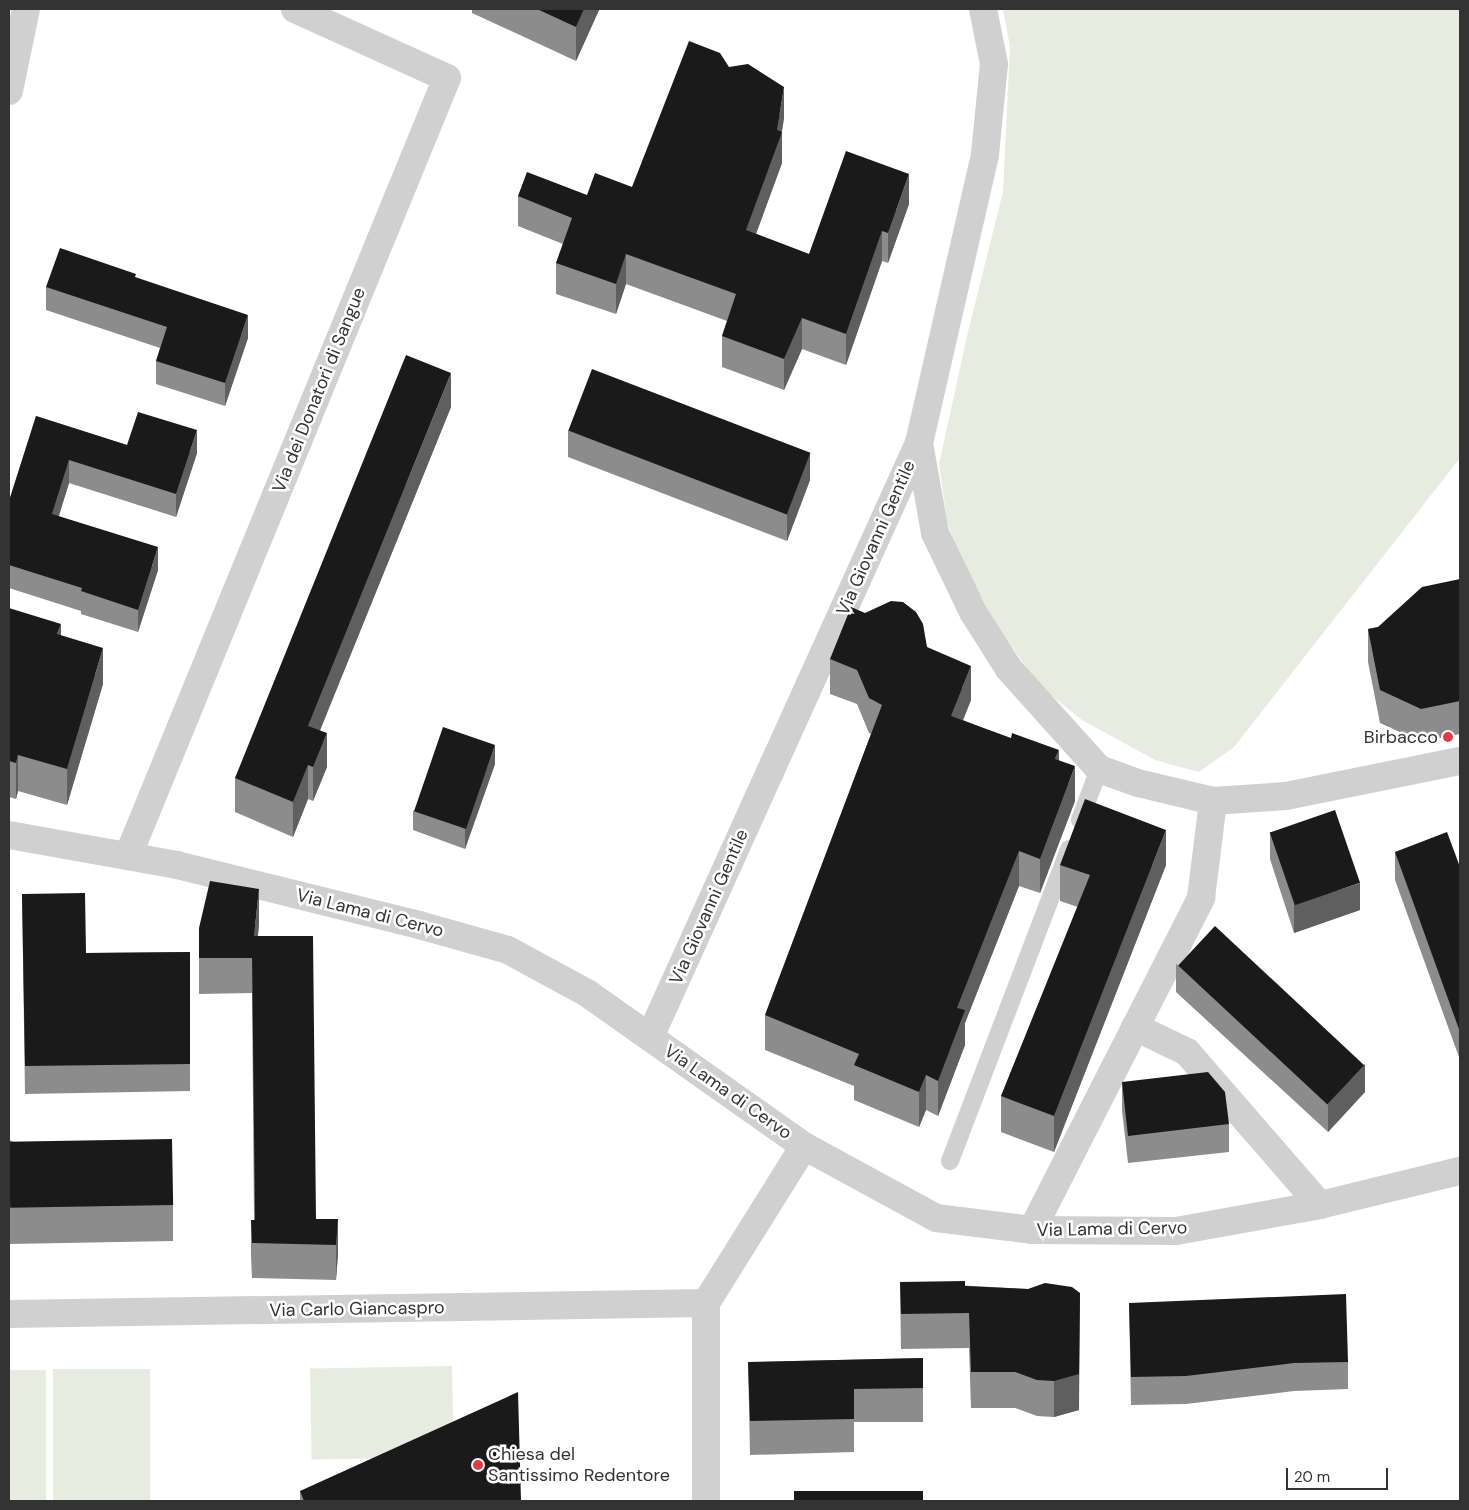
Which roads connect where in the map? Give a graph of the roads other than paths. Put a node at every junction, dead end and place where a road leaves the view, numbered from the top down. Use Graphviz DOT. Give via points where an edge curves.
graph roads {
  1 [pos="26,9"];
  2 [pos="296,9"];
  3 [pos="983,9"];
  4 [pos="9,91"];
  5 [pos="919,443"];
  6 [pos="1460,761"];
  7 [pos="1100,769"];
  8 [pos="1213,801"];
  9 [pos="9,834"];
  10 [pos="128,856"];
  11 [pos="1135,1027"];
  12 [pos="650,1038"];
  13 [pos="804,1146"];
  14 [pos="950,1161"];
  15 [pos="1460,1171"];
  16 [pos="1320,1205"];
  17 [pos="1032,1230"];
  18 [pos="706,1303"];
  19 [pos="9,1314"];
  20 [pos="706,1501"];
  1 -- 4 [label="street"];
  2 -- 10 [label="street, Via dei Donatori di Sangue" via="447,78"];
  3 -- 5 [label="street, Via Giovanni Gentile" via="994,64 985,154"];
  5 -- 7 [label="street" via="935,533 973,612 1009,669"];
  5 -- 12 [label="street, Via Giovanni Gentile"];
  6 -- 8 [label="street" via="1286,796"];
  7 -- 8 [label="street" via="1138,783"];
  7 -- 14 [label="lane"];
  8 -- 11 [label="street" via="1201,898"];
  9 -- 10 [label="street, Via Lama di Cervo"];
  10 -- 12 [label="street, Via Lama di Cervo" via="216,874 508,950 587,993"];
  11 -- 16 [label="street" via="1186,1052"];
  11 -- 17 [label="street"];
  12 -- 13 [label="street, Via Lama di Cervo"];
  13 -- 17 [label="street, Via Lama di Cervo" via="936,1218"];
  13 -- 18 [label="street"];
  15 -- 16 [label="street, Via Lama di Cervo"];
  16 -- 17 [label="street, Via Lama di Cervo" via="1176,1231"];
  18 -- 19 [label="street, Via Carlo Giancaspro"];
  18 -- 20 [label="street"];
}
